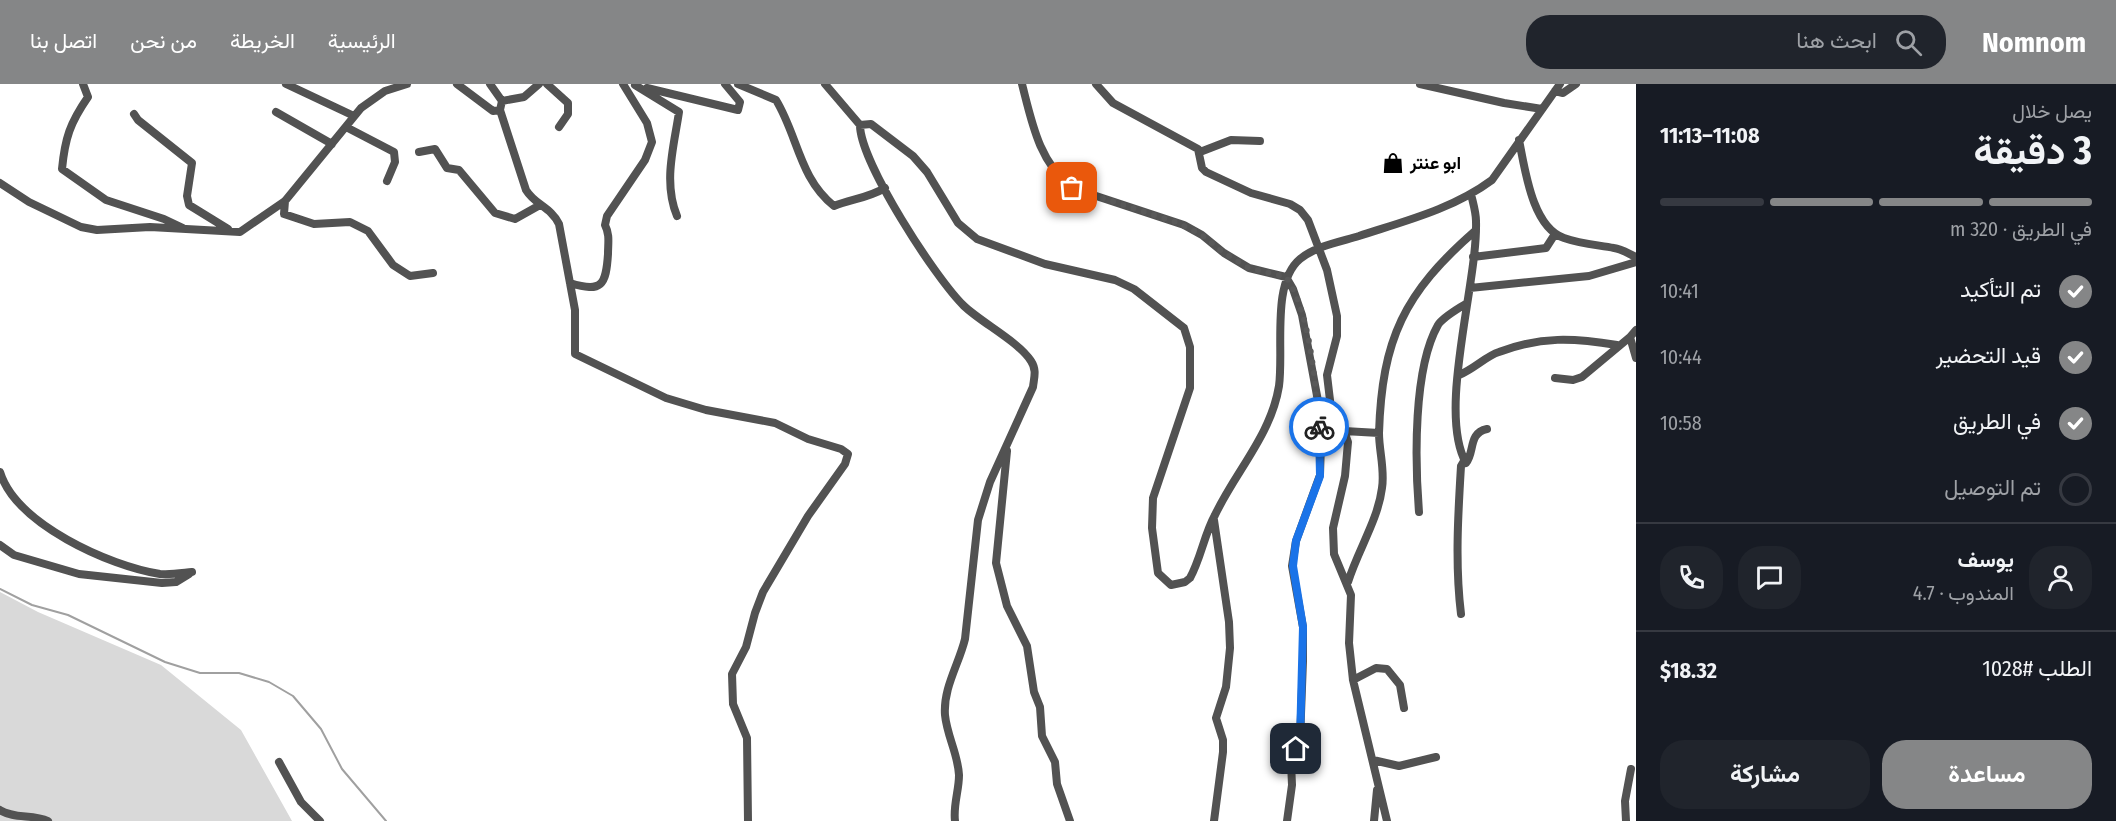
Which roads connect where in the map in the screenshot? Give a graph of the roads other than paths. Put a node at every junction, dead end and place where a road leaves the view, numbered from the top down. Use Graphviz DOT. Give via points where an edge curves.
graph roads {
  1 [pos="83,84"];
  2 [pos="286,84"];
  3 [pos="407,84"];
  4 [pos="457,84"];
  5 [pos="490,84"];
  6 [pos="539,84"];
  7 [pos="547,84"];
  8 [pos="623,84"];
  9 [pos="725,84"];
  10 [pos="738,84"];
  11 [pos="825,84"];
  12 [pos="1022,84"];
  13 [pos="1096,84"];
  14 [pos="1420,84"];
  15 [pos="1576,84"];
  16 [pos="634,85"];
  17 [pos="1555,87"];
  18 [pos="501,105"];
  19 [pos="1542,109"];
  20 [pos="276,112"];
  21 [pos="134,114"];
  22 [pos="354,116"];
  23 [pos="860,125"];
  24 [pos="560,126"];
  25 [pos="346,127"];
  26 [pos="1520,140"];
  27 [pos="1260,141"];
  28 [pos="332,144"];
  29 [pos="418,152"];
  30 [pos="1200,152"];
  31 [pos="387,181"];
  32 [pos="0,183"];
  33 [pos="885,188"];
  34 [pos="1471,194"];
  35 [pos="285,201"];
  36 [pos="540,205"];
  37 [pos="677,216"];
  38 [pos="186,230"];
  39 [pos="1475,231"];
  40 [pos="234,232"];
  41 [pos="1555,234"];
  42 [pos="1319,248"];
  43 [pos="1473,257"];
  44 [pos="1636,259"];
  45 [pos="434,273"];
  46 [pos="1286,277"];
  47 [pos="570,283"];
  48 [pos="1470,288"];
  49 [pos="1467,303"];
  50 [pos="1636,330"];
  51 [pos="1630,337"];
  52 [pos="1617,345"];
  53 [pos="1636,358"];
  54 [pos="1459,375"];
  55 [pos="1555,378"];
  56 [pos="1487,429"];
  57 [pos="1344,431"];
  58 [pos="1379,433"];
  59 [pos="1007,448"];
  60 [pos="1464,461"];
  61 [pos="0,472"];
  62 [pos="1419,512"];
  63 [pos="1214,516"];
  64 [pos="0,545"];
  65 [pos="1348,582"];
  66 [pos="1461,614"];
  67 [pos="1353,680"];
  68 [pos="1404,708"];
  69 [pos="1436,758"];
  70 [pos="1373,760"];
  71 [pos="279,762"];
  72 [pos="1631,769"];
  73 [pos="1377,783"];
  74 [pos="0,810"];
  75 [pos="48,821"];
  76 [pos="320,821"];
  77 [pos="748,821"];
  78 [pos="955,821"];
  79 [pos="1070,821"];
  80 [pos="1214,821"];
  81 [pos="1287,821"];
  82 [pos="1374,821"];
  83 [pos="1387,821"];
  84 [pos="1626,821"];
  1 -- 38 [label="street" via="88,97 66,136 62,169 106,200"];
  2 -- 22 [label="street"];
  3 -- 22 [label="street" via="385,91"];
  4 -- 18 [label="street" via="493,111"];
  5 -- 18 [label="street"];
  6 -- 18 [label="street" via="524,97"];
  7 -- 24 [label="street" via="568,103 568,114"];
  8 -- 47 [label="street" via="651,132 650,152 608,216 606,278 590,289"];
  9 -- 16 [label="street" via="740,102 738,110"];
  10 -- 33 [label="street" via="776,100 808,175 834,206 854,198 869,198"];
  11 -- 23 [label="street"];
  12 -- 46 [label="street" via="1042,152 1057,175 1072,188 1178,223 1249,268"];
  13 -- 30 [label="street" via="1113,103 1155,123"];
  14 -- 19 [label="street"];
  15 -- 17 [label="street" via="1563,93"];
  16 -- 37 [label="street" via="680,112 669,190"];
  17 -- 19 [label="street"];
  18 -- 36 [label="street" via="526,190"];
  19 -- 26 [label="street"];
  20 -- 28 [label="street"];
  21 -- 40 [label="street" via="192,163 189,204"];
  22 -- 25 [label="street"];
  23 -- 33 [label="street" via="865,149"];
  23 -- 63 [label="street" via="871,124 913,156 958,223 977,239 1045,264 1115,280 1134,289 1184,328 1190,347 1190,388 1153,498 1152,528 1158,573 1163,580 1171,585 1190,578"];
  25 -- 28 [label="street"];
  25 -- 31 [label="street" via="394,152 395,162"];
  26 -- 34 [label="street" via="1492,180"];
  26 -- 41 [label="street" via="1532,194 1544,222"];
  27 -- 30 [label="street" via="1231,140"];
  28 -- 35 [label="street"];
  29 -- 36 [label="street" via="435,148 447,168 459,170 495,213 515,219"];
  30 -- 42 [label="street" via="1206,172 1300,210"];
  32 -- 38 [label="street" via="81,227"];
  33 -- 59 [label="street" via="902,221 962,304 1031,361 1035,372 1033,387"];
  34 -- 39 [label="street"];
  34 -- 42 [label="street" via="1427,214"];
  35 -- 40 [label="street" via="246,231"];
  35 -- 45 [label="street" via="284,214 314,224 350,222 368,231 393,265 411,276"];
  36 -- 47 [label="street" via="559,224"];
  38 -- 40 [label="street"];
  39 -- 43 [label="street"];
  39 -- 58 [label="street" via="1415,294 1404,312 1392,339"];
  41 -- 43 [label="street" via="1546,248"];
  41 -- 44 [label="street" via="1580,243 1617,248"];
  42 -- 46 [label="street" via="1300,259"];
  42 -- 57 [label="street" via="1336,316 1337,336 1327,375 1332,417"];
  43 -- 48 [label="street"];
  44 -- 48 [label="street" via="1589,276"];
  46 -- 63 [label="street" via="1275,409"];
  46 -- 81 [label="street" via="1302,315 1318,401 1321,443 1320,476 1293,559 1303,627 1303,661 1300,740 1291,762"];
  47 -- 77 [label="street" via="575,310 575,354 666,398 775,423 848,454 764,592 746,647 732,674 733,704 747,738"];
  48 -- 49 [label="street"];
  49 -- 54 [label="street"];
  49 -- 62 [label="street" via="1438,324 1427,357 1417,415"];
  50 -- 51 [label="street"];
  51 -- 52 [label="street"];
  51 -- 53 [label="street"];
  52 -- 54 [label="street" via="1540,339 1497,352"];
  52 -- 55 [label="street" via="1582,377"];
  54 -- 60 [label="street" via="1456,407"];
  56 -- 60 [label="street" via="1474,437 1469,460"];
  57 -- 58 [label="street"];
  57 -- 65 [label="street" via="1347,458 1333,543 1334,554"];
  58 -- 65 [label="street" via="1383,484 1379,508 1356,555"];
  59 -- 78 [label="street" via="990,482 978,520 965,639 947,689 945,713 959,774 953,807"];
  59 -- 79 [label="street" via="996,563 1007,606 1027,646 1042,736 1055,762 1057,784"];
  60 -- 66 [label="street" via="1459,504"];
  61 -- 64 [label="street" via="18,505 80,545 161,574 192,572 176,582 162,583 80,574 14,555"];
  63 -- 80 [label="street" via="1230,648 1226,687 1216,718 1223,752"];
  65 -- 67 [label="street" via="1352,595"];
  67 -- 68 [label="street" via="1376,668 1387,669 1401,685"];
  67 -- 70 [label="street"];
  69 -- 70 [label="street" via="1400,766"];
  70 -- 73 [label="street"];
  71 -- 76 [label="street" via="301,802"];
  72 -- 84 [label="street"];
  73 -- 82 [label="street"];
  73 -- 83 [label="street"];
  74 -- 75 [label="street" via="8,815 28,814"];
}
